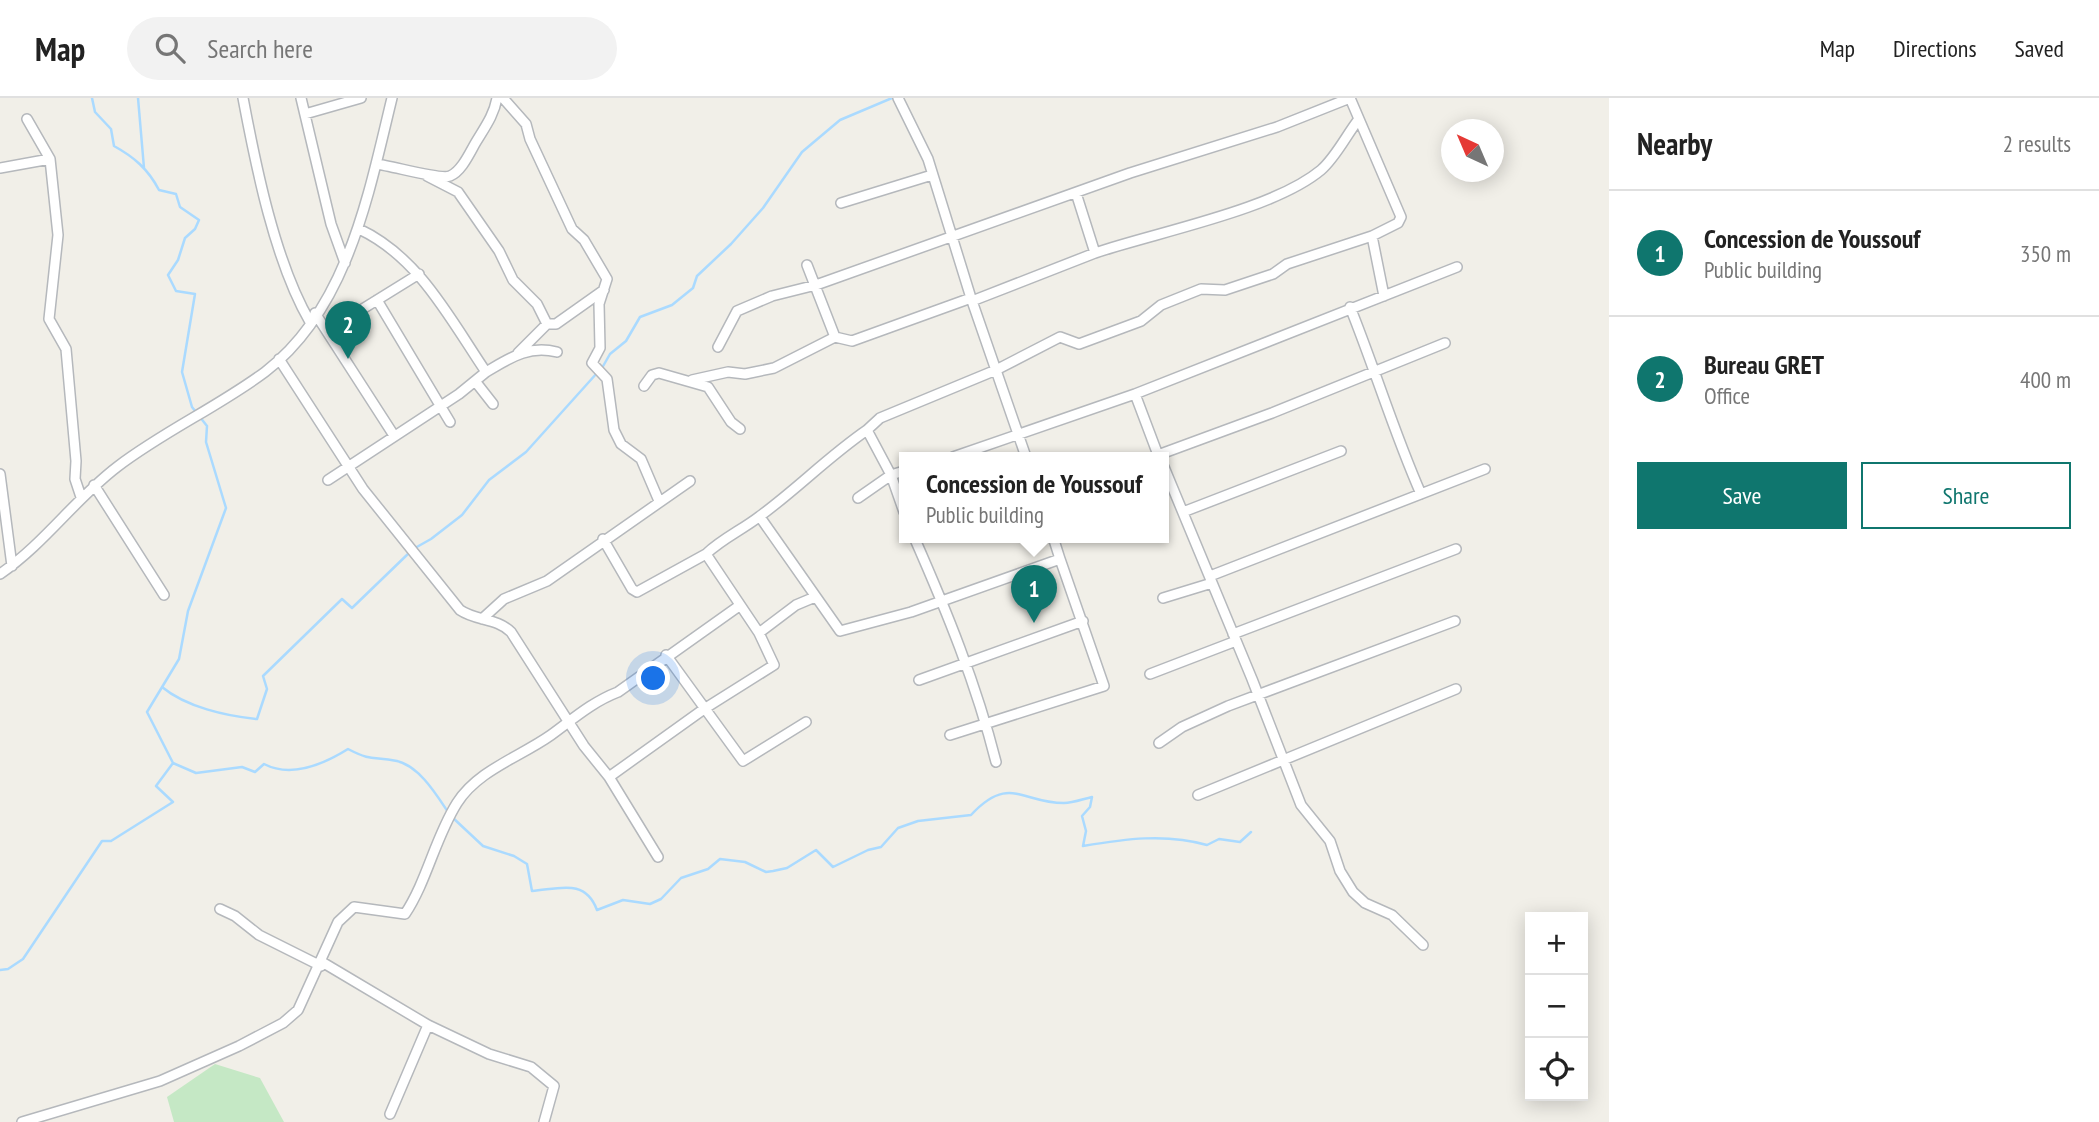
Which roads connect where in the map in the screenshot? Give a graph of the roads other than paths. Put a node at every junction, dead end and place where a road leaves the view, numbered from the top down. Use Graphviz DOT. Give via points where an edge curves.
graph roads {
  1 [pos="243,98"];
  2 [pos="301,98"];
  3 [pos="362,98"];
  4 [pos="392,98"];
  5 [pos="497,98"];
  6 [pos="503,98"];
  7 [pos="1350,98"];
  8 [pos="898,99"];
  9 [pos="306,114"];
  10 [pos="1359,118"];
  11 [pos="27,119"];
  12 [pos="50,159"];
  13 [pos="376,164"];
  14 [pos="0,168"];
  15 [pos="932,175"];
  16 [pos="427,176"];
  17 [pos="1076,193"];
  18 [pos="841,203"];
  19 [pos="359,229"];
  20 [pos="950,236"];
  21 [pos="1372,236"];
  22 [pos="1095,253"];
  23 [pos="345,263"];
  24 [pos="807,265"];
  25 [pos="1457,267"];
  26 [pos="419,274"];
  27 [pos="816,285"];
  28 [pos="604,289"];
  29 [pos="1384,296"];
  30 [pos="377,300"];
  31 [pos="971,300"];
  32 [pos="1350,307"];
  33 [pos="316,313"];
  34 [pos="310,322"];
  35 [pos="547,324"];
  36 [pos="327,331"];
  37 [pos="835,337"];
  38 [pos="1445,343"];
  39 [pos="718,347"];
  40 [pos="557,352"];
  41 [pos="518,353"];
  42 [pos="279,359"];
  43 [pos="996,370"];
  44 [pos="1376,371"];
  45 [pos="485,372"];
  46 [pos="692,380"];
  47 [pos="475,381"];
  48 [pos="643,386"];
  49 [pos="1135,394"];
  50 [pos="493,404"];
  51 [pos="440,405"];
  52 [pos="450,422"];
  53 [pos="740,429"];
  54 [pos="867,430"];
  55 [pos="1017,433"];
  56 [pos="393,434"];
  57 [pos="966,452"];
  58 [pos="1024,452"];
  59 [pos="1156,452"];
  60 [pos="1167,452"];
  61 [pos="1341,452"];
  62 [pos="348,466"];
  63 [pos="1485,469"];
  64 [pos="899,473"];
  65 [pos="0,474"];
  66 [pos="891,475"];
  67 [pos="1169,479"];
  68 [pos="328,480"];
  69 [pos="690,481"];
  70 [pos="93,485"];
  71 [pos="1421,494"];
  72 [pos="899,496"];
  73 [pos="81,497"];
  74 [pos="858,498"];
  75 [pos="659,501"];
  76 [pos="1183,512"];
  77 [pos="760,517"];
  78 [pos="603,539"];
  79 [pos="917,543"];
  80 [pos="1055,543"];
  81 [pos="1456,549"];
  82 [pos="706,554"];
  83 [pos="1060,559"];
  84 [pos="12,566"];
  85 [pos="0,574"];
  86 [pos="1211,579"];
  87 [pos="164,595"];
  88 [pos="815,597"];
  89 [pos="1163,598"];
  90 [pos="943,600"];
  91 [pos="739,606"];
  92 [pos="482,619"];
  93 [pos="1083,621"];
  94 [pos="1455,621"];
  95 [pos="760,634"];
  96 [pos="1234,637"];
  97 [pos="666,655"];
  98 [pos="967,661"];
  99 [pos="1150,674"];
  100 [pos="919,680"];
  101 [pos="1456,689"];
  102 [pos="1258,694"];
  103 [pos="704,709"];
  104 [pos="570,720"];
  105 [pos="806,722"];
  106 [pos="986,723"];
  107 [pos="950,735"];
  108 [pos="1159,743"];
  109 [pos="1282,759"];
  110 [pos="996,762"];
  111 [pos="609,777"];
  112 [pos="1198,796"];
  113 [pos="658,857"];
  114 [pos="220,909"];
  115 [pos="1423,945"];
  116 [pos="322,964"];
  117 [pos="428,1025"];
  118 [pos="390,1114"];
  119 [pos="22,1122"];
  120 [pos="544,1122"];
  1 -- 34 [label="street" via="270,217 299,304"];
  2 -- 9 [label="street"];
  3 -- 9 [label="street"];
  4 -- 13 [label="street"];
  5 -- 16 [label="street" via="495,111 460,169 450,177"];
  6 -- 28 [label="street" via="526,124 572,229 584,240 607,279"];
  7 -- 10 [label="street"];
  7 -- 17 [label="street"];
  8 -- 15 [label="street"];
  9 -- 23 [label="street" via="331,224"];
  10 -- 21 [label="street" via="1401,217"];
  10 -- 22 [label="street" via="1324,167 1303,183 1182,228"];
  11 -- 12 [label="street"];
  12 -- 14 [label="street"];
  12 -- 73 [label="street" via="58,235 49,319 66,349 75,479"];
  13 -- 16 [label="street"];
  13 -- 19 [label="street"];
  15 -- 18 [label="street"];
  15 -- 20 [label="street"];
  16 -- 35 [label="street" via="458,192"];
  17 -- 20 [label="street"];
  17 -- 22 [label="street"];
  19 -- 23 [label="street"];
  19 -- 26 [label="street" via="383,240"];
  20 -- 27 [label="street"];
  20 -- 31 [label="street"];
  21 -- 29 [label="street"];
  21 -- 43 [label="street" via="1225,290 1201,289 1161,306 1141,321 1079,344 1060,337"];
  22 -- 31 [label="street"];
  23 -- 33 [label="street"];
  24 -- 27 [label="street"];
  25 -- 29 [label="street"];
  26 -- 30 [label="street"];
  26 -- 45 [label="street"];
  27 -- 37 [label="street"];
  27 -- 39 [label="street" via="737,311"];
  28 -- 35 [label="street" via="556,324"];
  28 -- 75 [label="street" via="599,304 600,348 592,363 607,379 614,430 640,459"];
  29 -- 32 [label="street"];
  30 -- 36 [label="street"];
  30 -- 51 [label="street"];
  31 -- 37 [label="street" via="852,341"];
  31 -- 43 [label="street"];
  32 -- 44 [label="street"];
  32 -- 49 [label="street"];
  33 -- 34 [label="street"];
  33 -- 36 [label="street"];
  34 -- 42 [label="street"];
  35 -- 41 [label="street"];
  36 -- 56 [label="street"];
  37 -- 46 [label="street" via="774,368"];
  38 -- 44 [label="street"];
  40 -- 41 [label="street" via="541,348"];
  41 -- 45 [label="street"];
  42 -- 62 [label="street"];
  42 -- 70 [label="street"];
  43 -- 54 [label="street" via="880,418"];
  43 -- 55 [label="street"];
  44 -- 60 [label="street"];
  44 -- 71 [label="street" via="1396,437"];
  45 -- 47 [label="street"];
  46 -- 48 [label="street" via="659,373"];
  46 -- 53 [label="street" via="708,387"];
  47 -- 50 [label="street"];
  47 -- 51 [label="street"];
  49 -- 55 [label="street"];
  49 -- 59 [label="street"];
  51 -- 52 [label="street"];
  51 -- 56 [label="street"];
  54 -- 66 [label="street"];
  54 -- 77 [label="street"];
  55 -- 57 [label="street"];
  55 -- 58 [label="street"];
  56 -- 62 [label="street"];
  61 -- 76 [label="street"];
  62 -- 68 [label="street"];
  62 -- 92 [label="street" via="460,610"];
  63 -- 71 [label="street"];
  64 -- 66 [label="street"];
  65 -- 84 [label="street"];
  66 -- 72 [label="street"];
  66 -- 74 [label="street"];
  67 -- 76 [label="street"];
  69 -- 75 [label="street"];
  70 -- 73 [label="street"];
  70 -- 87 [label="street"];
  71 -- 86 [label="street"];
  73 -- 84 [label="street"];
  75 -- 78 [label="street"];
  76 -- 86 [label="street"];
  77 -- 82 [label="street"];
  77 -- 88 [label="street"];
  78 -- 82 [label="street" via="637,592"];
  78 -- 92 [label="street"];
  79 -- 90 [label="street"];
  80 -- 83 [label="street"];
  81 -- 96 [label="street"];
  82 -- 91 [label="street"];
  83 -- 90 [label="street"];
  83 -- 93 [label="street"];
  84 -- 85 [label="street"];
  86 -- 89 [label="street"];
  86 -- 96 [label="street"];
  88 -- 90 [label="street" via="840,631"];
  88 -- 95 [label="street" via="796,605"];
  90 -- 98 [label="street"];
  91 -- 95 [label="street"];
  91 -- 97 [label="street"];
  92 -- 104 [label="street" via="498,622 511,632"];
  93 -- 98 [label="street"];
  93 -- 106 [label="street" via="1104,686"];
  94 -- 102 [label="street"];
  95 -- 103 [label="street" via="774,666"];
  96 -- 99 [label="street"];
  96 -- 102 [label="street"];
  97 -- 103 [label="street"];
  97 -- 104 [label="street" via="618,692"];
  98 -- 100 [label="street"];
  98 -- 106 [label="street"];
  101 -- 109 [label="street"];
  102 -- 108 [label="street" via="1182,727"];
  102 -- 109 [label="street"];
  103 -- 105 [label="street" via="743,761"];
  103 -- 111 [label="street"];
  104 -- 111 [label="street"];
  104 -- 116 [label="street" via="489,771 467,791 450,815 405,914 354,907 338,922"];
  106 -- 107 [label="street"];
  106 -- 110 [label="street"];
  109 -- 112 [label="street"];
  109 -- 115 [label="street" via="1301,805 1331,841 1340,872 1353,892 1392,915"];
  111 -- 113 [label="street"];
  114 -- 116 [label="street" via="259,935"];
  116 -- 117 [label="street"];
  116 -- 119 [label="street" via="298,1010 239,1046 160,1081"];
  117 -- 118 [label="street"];
  117 -- 120 [label="street" via="545,1077 554,1086"];
}
